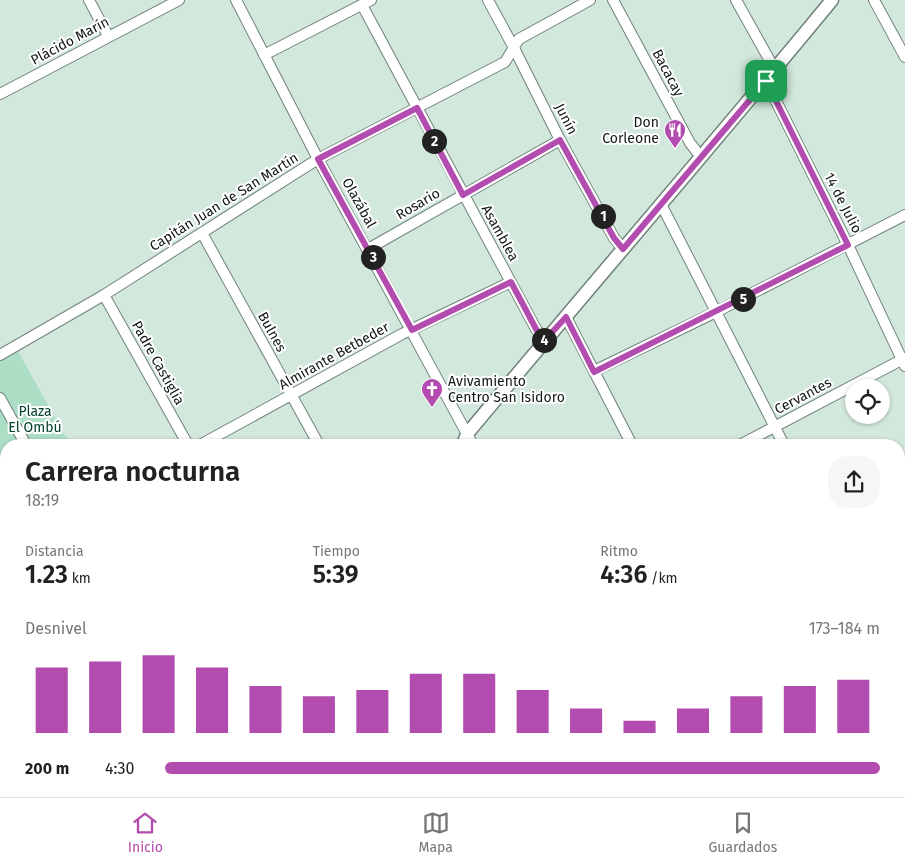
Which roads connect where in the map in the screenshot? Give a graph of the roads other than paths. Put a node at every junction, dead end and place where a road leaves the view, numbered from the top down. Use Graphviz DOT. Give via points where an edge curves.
graph roads {
  1 [pos="90,0"];
  2 [pos="179,0"];
  3 [pos="236,0"];
  4 [pos="488,0"];
  5 [pos="590,0"];
  6 [pos="613,0"];
  7 [pos="736,0"];
  8 [pos="832,0"];
  9 [pos="874,0"];
  10 [pos="367,2"];
  11 [pos="108,36"];
  12 [pos="514,48"];
  13 [pos="264,55"];
  14 [pos="905,57"];
  15 [pos="775,70"];
  16 [pos="766,81"];
  17 [pos="0,94"];
  18 [pos="417,108"];
  19 [pos="560,140"];
  20 [pos="701,157"];
  21 [pos="318,159"];
  22 [pos="463,195"];
  23 [pos="661,204"];
  24 [pos="905,215"];
  25 [pos="202,233"];
  26 [pos="848,245"];
  27 [pos="368,249"];
  28 [pos="623,249"];
  29 [pos="511,282"];
  30 [pos="104,295"];
  31 [pos="716,312"];
  32 [pos="566,317"];
  33 [pos="412,330"];
  34 [pos="544,341"];
  35 [pos="0,355"];
  36 [pos="904,361"];
  37 [pos="594,372"];
  38 [pos="291,395"];
  39 [pos="0,398"];
  40 [pos="774,427"];
  41 [pos="23,439"];
  42 [pos="185,439"];
  43 [pos="211,439"];
  44 [pos="316,439"];
  45 [pos="467,439"];
  46 [pos="470,439"];
  47 [pos="629,439"];
  48 [pos="751,439"];
  49 [pos="781,439"];
  1 -- 11 [label="street"];
  2 -- 11 [label="street, Plácido Marín"];
  3 -- 13 [label="street, Olazábal"];
  4 -- 12 [label="street, Junín"];
  5 -- 12 [label="street, Capitán Juan de San Martín" via="519,39"];
  6 -- 20 [label="street, Bacacay" via="690,143"];
  7 -- 15 [label="street"];
  8 -- 15 [label="main road"];
  9 -- 14 [label="street"];
  10 -- 13 [label="street"];
  10 -- 18 [label="street, Asamblea"];
  11 -- 17 [label="street, Plácido Marín"];
  12 -- 18 [label="street, Capitán Juan de San Martín" via="505,62"];
  12 -- 19 [label="street, Junín"];
  13 -- 21 [label="street, Olazábal"];
  15 -- 16 [label="main road"];
  16 -- 20 [label="main road"];
  16 -- 26 [label="street, 14 de Julio"];
  18 -- 21 [label="street, Capitán Juan de San Martín"];
  18 -- 22 [label="street, Asamblea"];
  19 -- 22 [label="street, Rosario"];
  19 -- 28 [label="street, Junín"];
  20 -- 23 [label="main road"];
  21 -- 25 [label="street, Capitán Juan de San Martín"];
  21 -- 27 [label="street, Olazábal"];
  22 -- 27 [label="street, Rosario"];
  22 -- 29 [label="street, Asamblea"];
  23 -- 28 [label="main road"];
  23 -- 31 [label="street"];
  24 -- 26 [label="street"];
  25 -- 30 [label="street, Capitán Juan de San Martín"];
  25 -- 38 [label="street, Bulnes"];
  26 -- 31 [label="street"];
  26 -- 36 [label="street, 14 de Julio"];
  27 -- 33 [label="street, Olazábal"];
  28 -- 32 [label="main road"];
  29 -- 33 [label="street, Almirante Betbeder"];
  29 -- 34 [label="street, Asamblea"];
  30 -- 35 [label="street, Capitán Juan de San Martín"];
  30 -- 42 [label="street, Padre Castiglia"];
  31 -- 37 [label="street"];
  31 -- 40 [label="street"];
  32 -- 34 [label="main road"];
  32 -- 37 [label="street"];
  33 -- 38 [label="street, Almirante Betbeder"];
  33 -- 45 [label="street, Olazábal"];
  34 -- 46 [label="main road"];
  36 -- 40 [label="street, Cervantes"];
  37 -- 47 [label="street"];
  38 -- 43 [label="street, Almirante Betbeder"];
  38 -- 44 [label="street, Bulnes"];
  39 -- 41 [label="street"];
  40 -- 48 [label="street, Cervantes"];
  40 -- 49 [label="street"];
}
